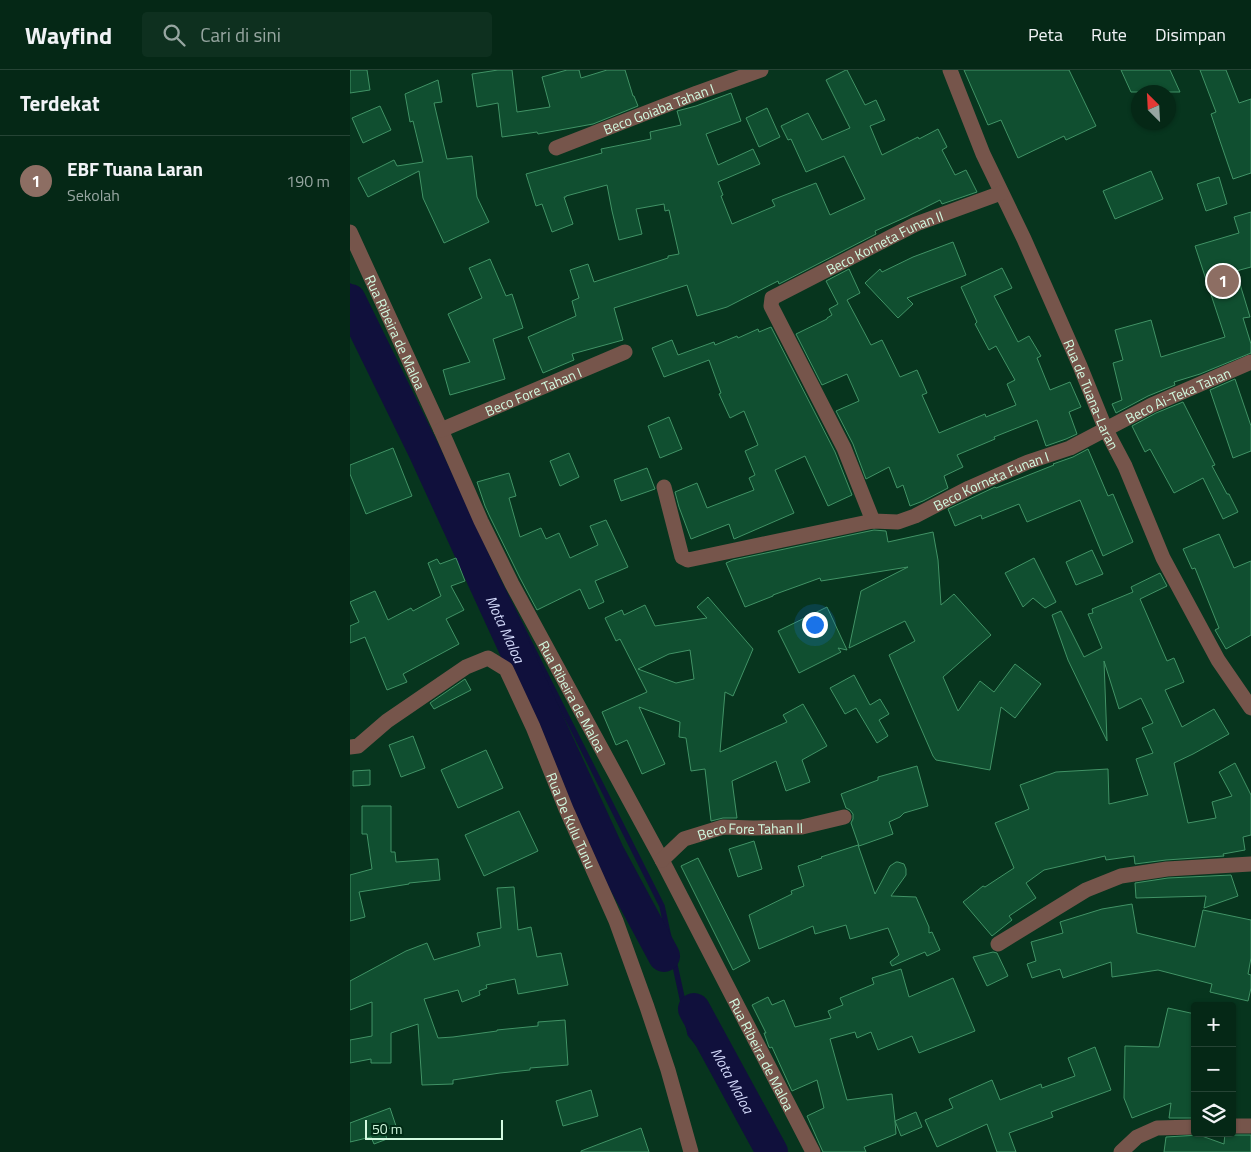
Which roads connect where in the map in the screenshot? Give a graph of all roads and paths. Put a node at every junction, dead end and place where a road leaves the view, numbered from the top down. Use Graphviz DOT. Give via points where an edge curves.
graph roads {
  1 [pos="761,70"];
  2 [pos="950,70"];
  3 [pos="556,148"];
  4 [pos="1002,193"];
  5 [pos="350,232"];
  6 [pos="625,352"];
  7 [pos="1251,362"];
  8 [pos="441,430"];
  9 [pos="1106,430"];
  10 [pos="664,487"];
  11 [pos="873,521"];
  12 [pos="1251,708"];
  13 [pos="350,747"];
  14 [pos="844,817"];
  15 [pos="662,860"];
  16 [pos="1251,864"];
  17 [pos="998,944"];
  18 [pos="1236,1126"];
  19 [pos="1251,1126"];
  20 [pos="1191,1127"];
  21 [pos="691,1152"];
  22 [pos="813,1152"];
  23 [pos="1121,1152"];
  1 -- 3 [label="street, Beco Goiaba Tahan I"];
  2 -- 4 [label="street, Rua de Tuana-Laran"];
  4 -- 9 [label="street, Rua de Tuana-Laran"];
  4 -- 11 [label="street, Beco Korneta Funan II" via="916,224 772,298 771,306 844,448"];
  5 -- 8 [label="street, Rua Ribeira de Maloa"];
  6 -- 8 [label="street, Beco Fore Tahan I"];
  7 -- 9 [label="street, Beco Ai-Teka Tahan" via="1152,405"];
  8 -- 15 [label="street, Rua Ribeira de Maloa" via="512,584"];
  9 -- 11 [label="street, Beco Korneta Funan I" via="1070,448 969,488 915,516 898,522"];
  9 -- 12 [label="street, Rua de Tuana-Laran" via="1125,466 1162,558 1218,660"];
  10 -- 11 [label="street, Beco Korneta Funan I" via="682,557 688,560"];
  13 -- 21 [label="street, Rua De Kulu Tunu" via="358,746 466,667 488,658 506,669 616,921 662,1052"];
  14 -- 15 [label="street, Beco Fore Tahan II" via="802,827 722,827 684,839"];
  15 -- 22 [label="street, Rua Ribeira de Maloa"];
  16 -- 17 [label="street" via="1167,869 1121,876 1086,890"];
  18 -- 19 [label="street"];
  20 -- 23 [label="street" via="1157,1128 1137,1137"];
}
